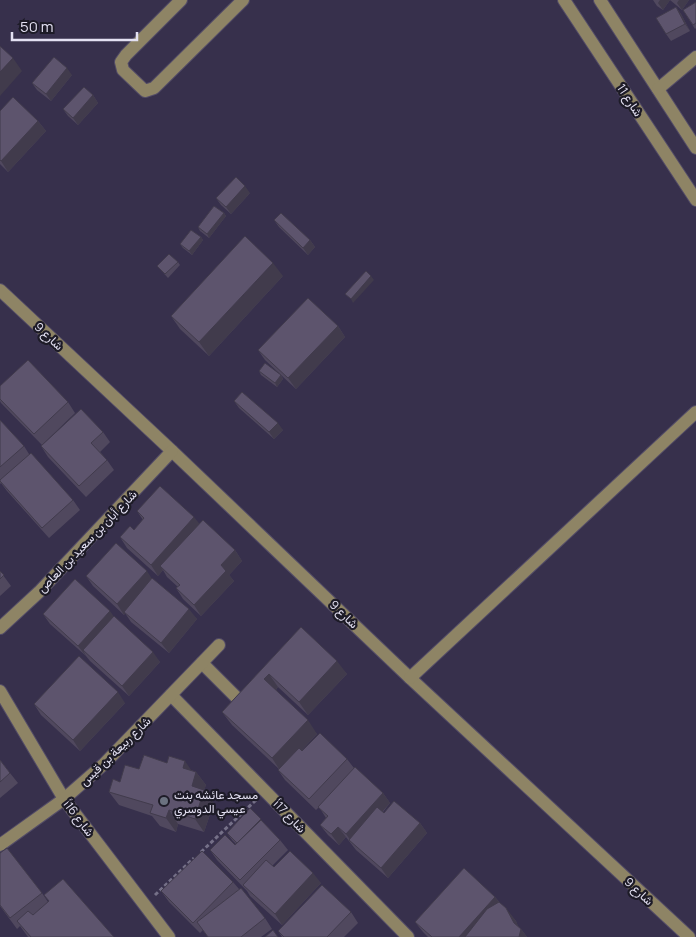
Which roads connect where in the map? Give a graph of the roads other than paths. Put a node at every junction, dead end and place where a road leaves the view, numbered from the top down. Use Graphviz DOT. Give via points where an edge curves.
graph roads {
  1 [pos="181,0"];
  2 [pos="243,0"];
  3 [pos="564,0"];
  4 [pos="600,0"];
  5 [pos="696,57"];
  6 [pos="658,88"];
  7 [pos="696,148"];
  8 [pos="696,200"];
  9 [pos="2,295"];
  10 [pos="696,412"];
  11 [pos="172,451"];
  12 [pos="0,628"];
  13 [pos="219,644"];
  14 [pos="202,663"];
  15 [pos="410,678"];
  16 [pos="0,691"];
  17 [pos="171,695"];
  18 [pos="241,702"];
  19 [pos="64,798"];
  20 [pos="0,845"];
  21 [pos="169,937"];
  22 [pos="408,937"];
  23 [pos="689,937"];
  1 -- 2 [label="street" via="121,62 123,70 145,91 154,88"];
  3 -- 8 [label="street, شارع 11"];
  4 -- 6 [label="street"];
  5 -- 6 [label="street"];
  6 -- 7 [label="street"];
  9 -- 11 [label="street, شارع 9"];
  10 -- 15 [label="street"];
  11 -- 12 [label="street, شارع أبان بن سعيد بن العاص"];
  11 -- 15 [label="street, شارع 9"];
  13 -- 14 [label="street, شارع ربيعة بن قيس"];
  14 -- 17 [label="street, شارع ربيعة بن قيس"];
  14 -- 18 [label="street"];
  15 -- 23 [label="street, شارع 9"];
  16 -- 19 [label="street, شارع 16أ"];
  17 -- 19 [label="street, شارع ربيعة بن قيس" via="104,764"];
  17 -- 22 [label="street, شارع 17أ"];
  19 -- 20 [label="street, شارع ربيعة بن قيس"];
  19 -- 21 [label="street, شارع 16أ"];
}
